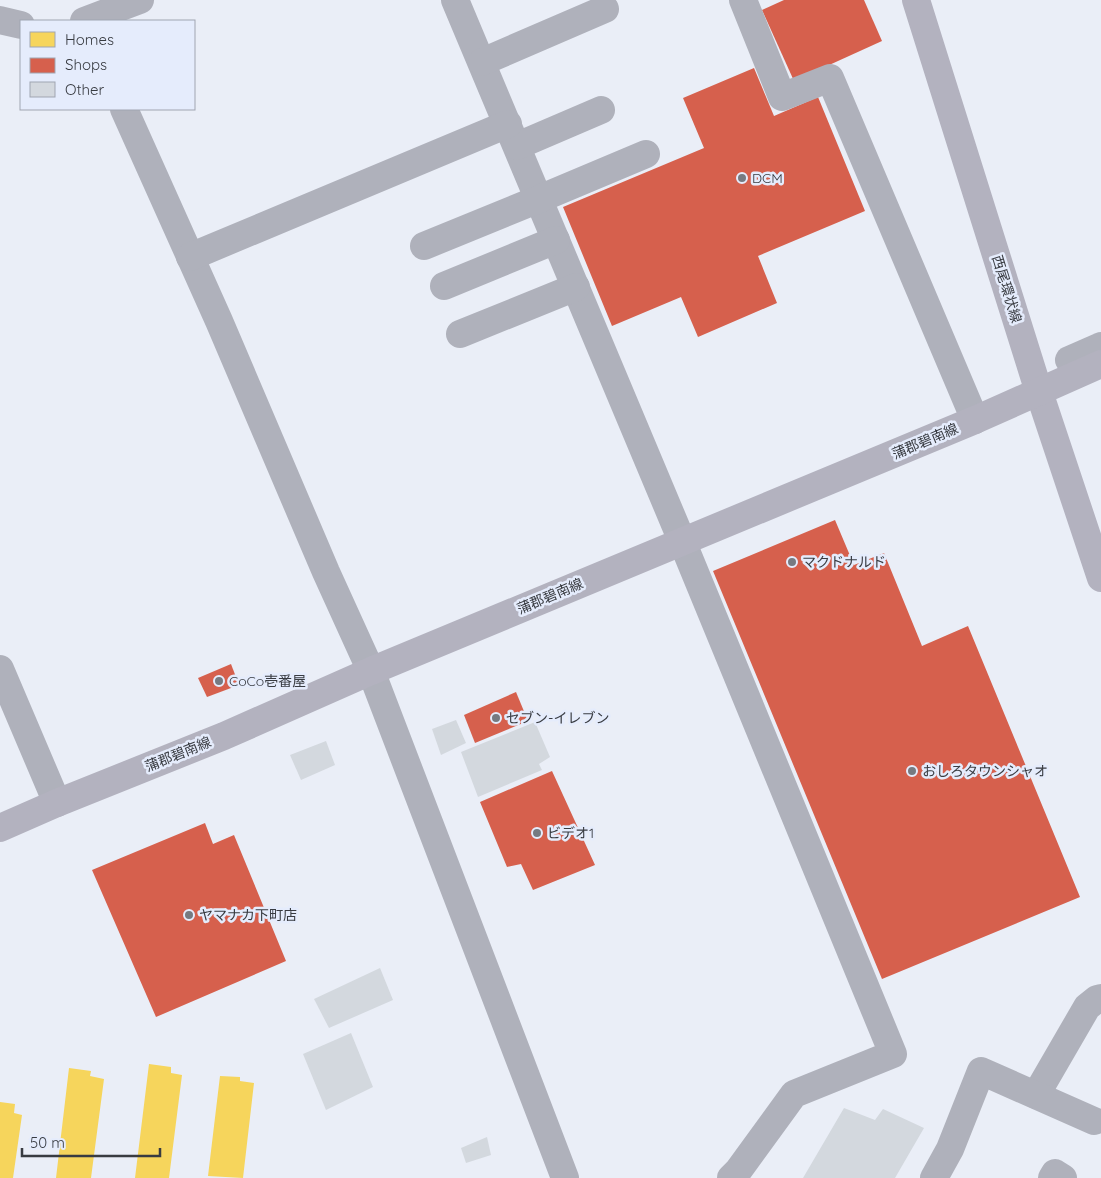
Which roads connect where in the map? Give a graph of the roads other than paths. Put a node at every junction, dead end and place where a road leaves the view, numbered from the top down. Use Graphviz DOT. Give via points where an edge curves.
graph roads {
  1 [pos="75,0"];
  2 [pos="140,0"];
  3 [pos="455,0"];
  4 [pos="743,0"];
  5 [pos="916,0"];
  6 [pos="605,9"];
  7 [pos="0,20"];
  8 [pos="84,20"];
  9 [pos="87,20"];
  10 [pos="20,25"];
  11 [pos="482,62"];
  12 [pos="124,110"];
  13 [pos="601,110"];
  14 [pos="512,135"];
  15 [pos="646,154"];
  16 [pos="539,199"];
  17 [pos="556,240"];
  18 [pos="424,246"];
  19 [pos="190,257"];
  20 [pos="444,286"];
  21 [pos="576,287"];
  22 [pos="460,334"];
  23 [pos="1101,346"];
  24 [pos="1068,360"];
  25 [pos="1101,364"];
  26 [pos="1039,392"];
  27 [pos="975,420"];
  28 [pos="682,541"];
  29 [pos="1101,578"];
  30 [pos="0,669"];
  31 [pos="371,671"];
  32 [pos="57,803"];
  33 [pos="0,828"];
  34 [pos="1101,998"];
  35 [pos="1036,1095"];
  36 [pos="1094,1121"];
  37 [pos="565,1178"];
  38 [pos="730,1178"];
  39 [pos="934,1178"];
  40 [pos="1052,1178"];
  41 [pos="1062,1178"];
  1 -- 8 [label="street"];
  2 -- 9 [label="street"];
  3 -- 11 [label="street"];
  4 -- 27 [label="street" via="782,97 830,78"];
  5 -- 26 [label="main road, 西尾環状線"];
  6 -- 11 [label="street"];
  7 -- 10 [label="street"];
  11 -- 14 [label="street"];
  12 -- 19 [label="street"];
  13 -- 14 [label="street"];
  14 -- 16 [label="street"];
  14 -- 19 [label="street"];
  15 -- 16 [label="street"];
  16 -- 17 [label="street"];
  16 -- 18 [label="street"];
  17 -- 20 [label="street"];
  17 -- 21 [label="street"];
  19 -- 31 [label="street"];
  21 -- 22 [label="street"];
  21 -- 28 [label="street"];
  23 -- 24 [label="street"];
  25 -- 26 [label="main road, 蒲郡碧南線"];
  26 -- 27 [label="main road, 蒲郡碧南線"];
  26 -- 29 [label="main road, 西尾環状線"];
  27 -- 28 [label="main road, 蒲郡碧南線"];
  28 -- 31 [label="main road, 蒲郡碧南線"];
  28 -- 38 [label="street" via="893,1054 794,1094"];
  30 -- 32 [label="street"];
  31 -- 32 [label="main road, 蒲郡碧南線" via="224,736"];
  31 -- 37 [label="street"];
  32 -- 33 [label="main road, 蒲郡碧南線"];
  34 -- 35 [label="street" via="1087,1007"];
  35 -- 36 [label="street"];
  35 -- 39 [label="street" via="981,1072 950,1149"];
  40 -- 41 [label="street" via="1055,1173"];
}
